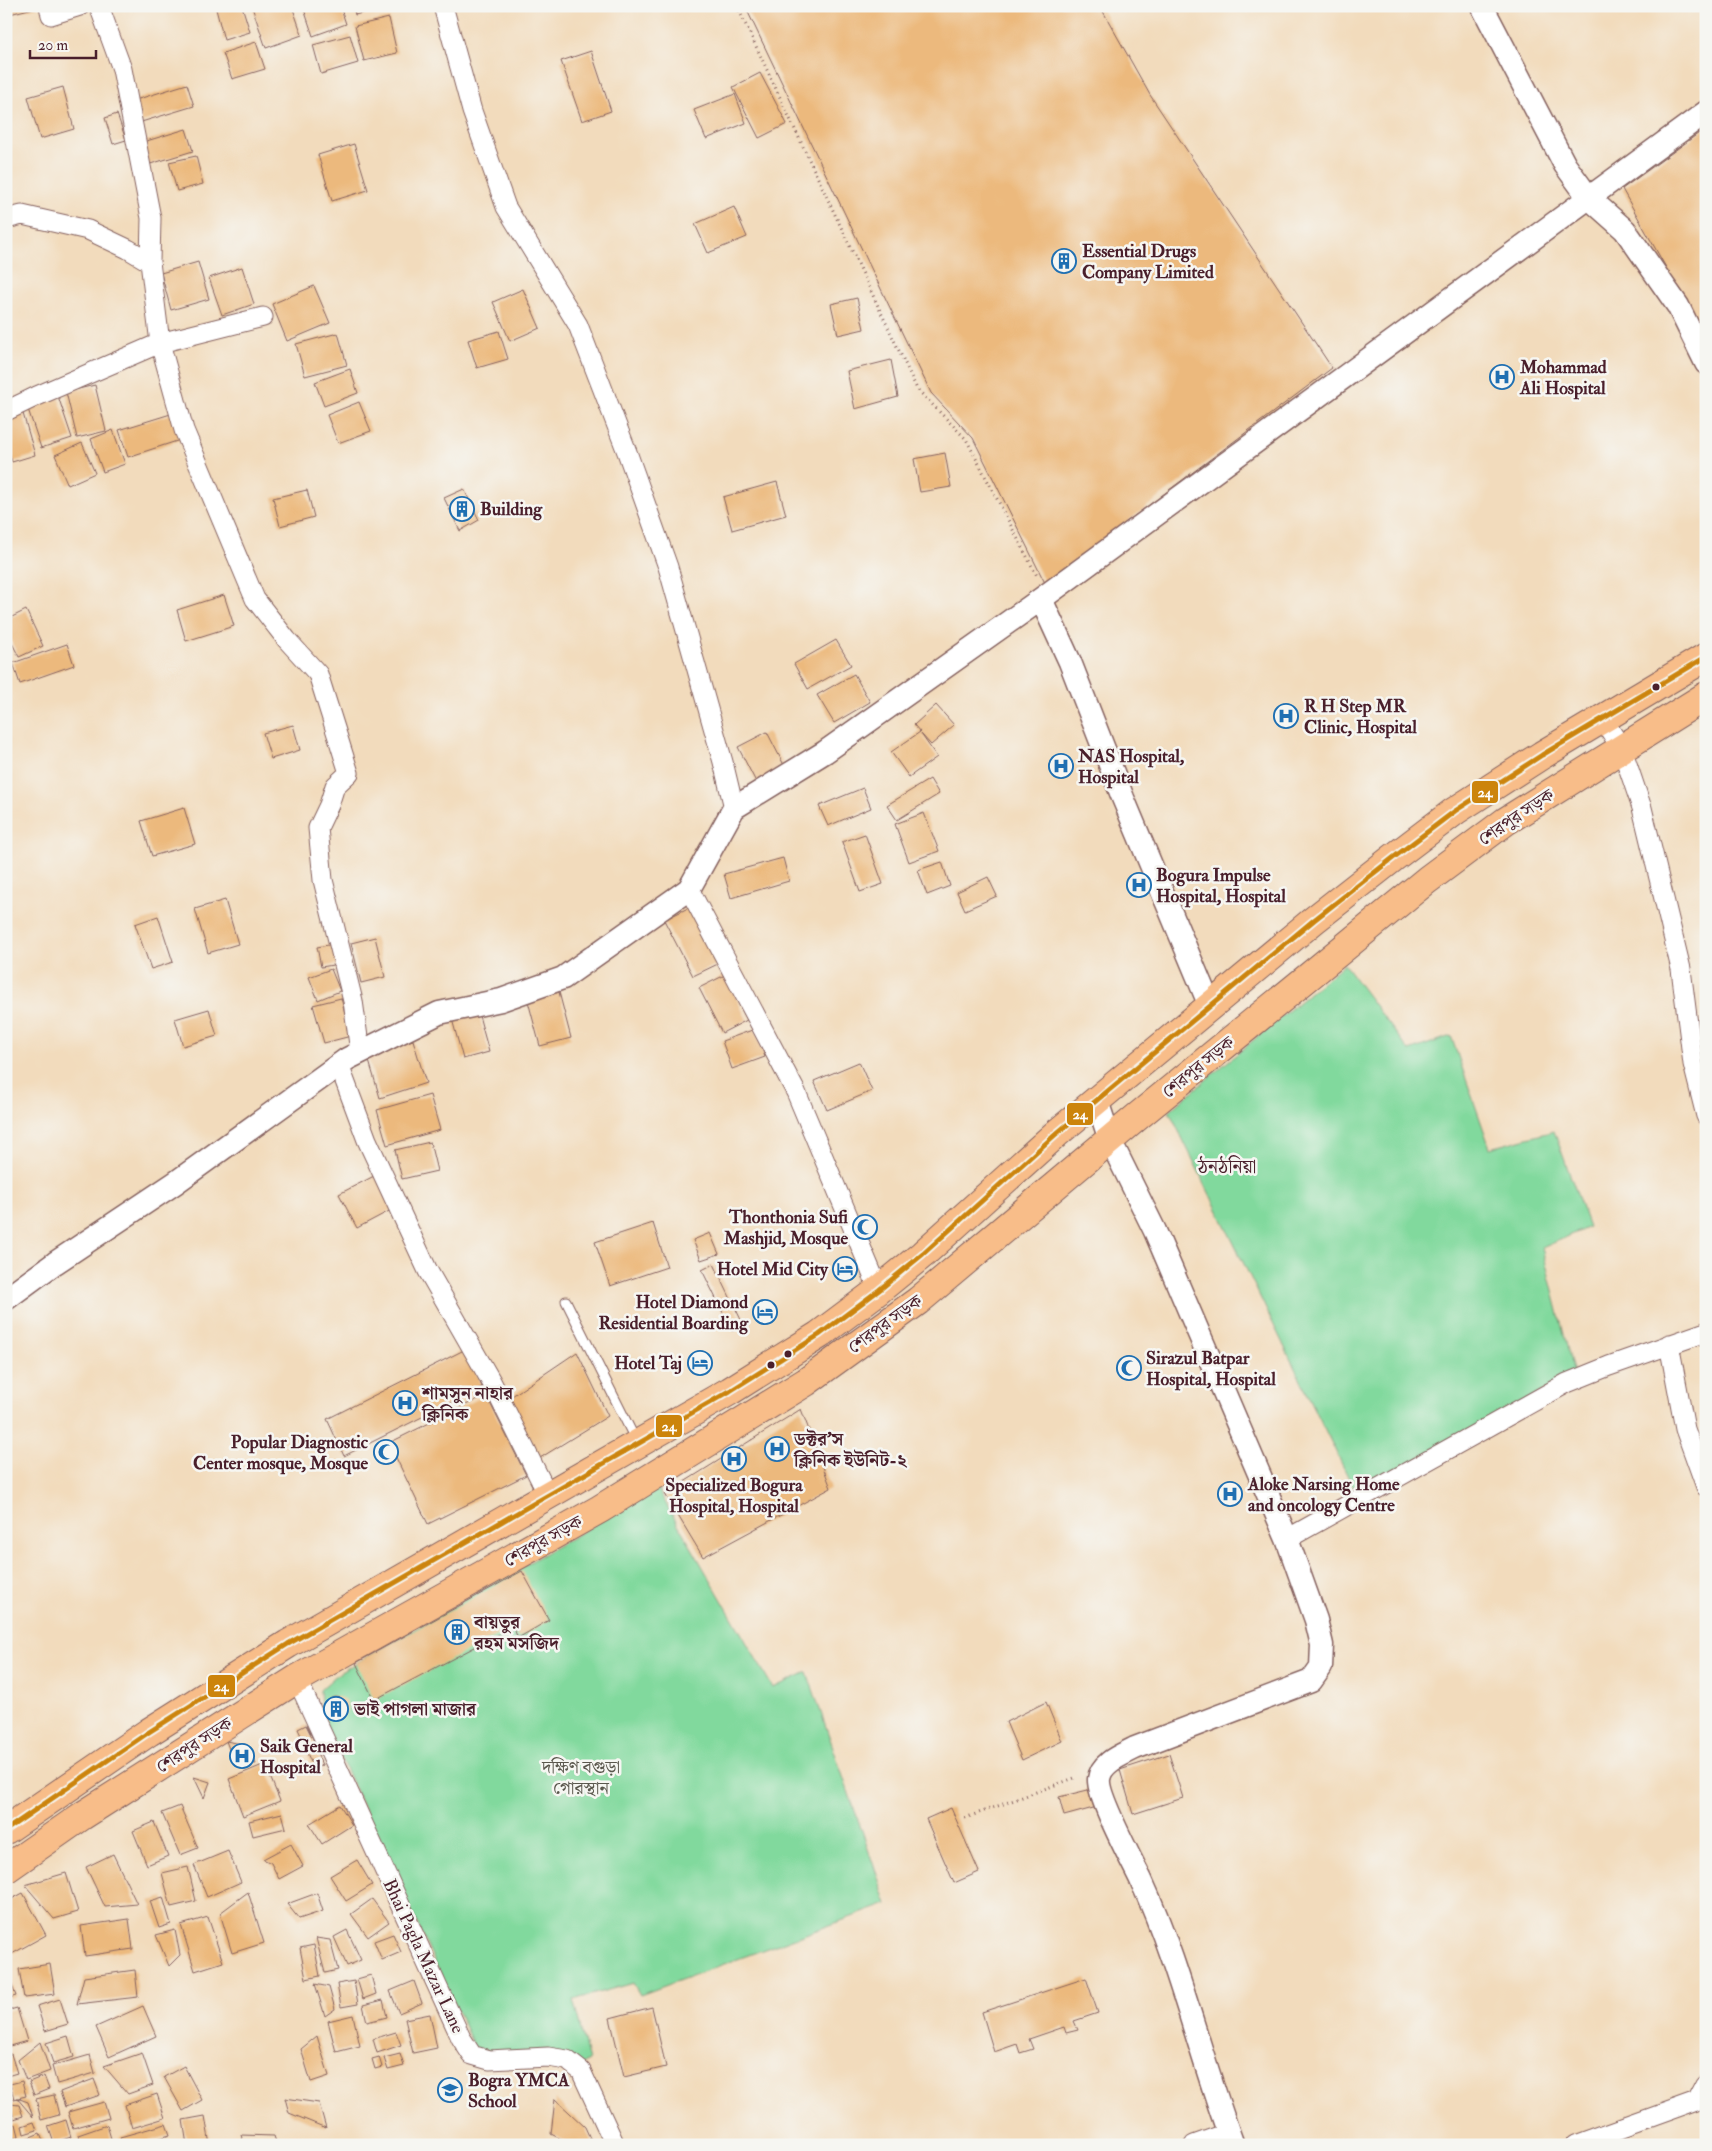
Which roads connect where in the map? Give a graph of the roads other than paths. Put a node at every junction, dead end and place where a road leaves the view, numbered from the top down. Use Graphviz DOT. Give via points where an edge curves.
graph roads {
  1 [pos="49,6"];
  2 [pos="80,6"];
  3 [pos="99,6"];
  4 [pos="443,6"];
  5 [pos="1482,6"];
  6 [pos="1706,112"];
  7 [pos="1589,198"];
  8 [pos="6,219"];
  9 [pos="150,262"];
  10 [pos="263,317"];
  11 [pos="160,343"];
  12 [pos="1706,363"];
  13 [pos="6,411"];
  14 [pos="1044,597"];
  15 [pos="1706,657"];
  16 [pos="1706,696"];
  17 [pos="1602,718"];
  18 [pos="1622,749"];
  19 [pos="734,808"];
  20 [pos="689,889"];
  21 [pos="1210,1006"];
  22 [pos="360,1052"];
  23 [pos="339,1065"];
  24 [pos="1096,1101"];
  25 [pos="1706,1116"];
  26 [pos="1110,1140"];
  27 [pos="879,1290"];
  28 [pos="6,1299"];
  29 [pos="566,1301"];
  30 [pos="1706,1332"];
  31 [pos="1669,1344"];
  32 [pos="637,1443"];
  33 [pos="1706,1487"];
  34 [pos="548,1494"];
  35 [pos="1287,1539"];
  36 [pos="297,1679"];
  37 [pos="6,1830"];
  38 [pos="6,1869"];
  39 [pos="1706,2084"];
  40 [pos="1230,2139"];
  41 [pos="615,2145"];
  42 [pos="1194,2145"];
  43 [pos="1575,2145"];
  1 -- 2 [label="street" via="51,15"];
  3 -- 9 [label="street" via="122,69 151,218"];
  4 -- 19 [label="street" via="472,111 506,207 578,325 628,452 668,566"];
  5 -- 7 [label="street" via="1565,165"];
  6 -- 7 [label="street"];
  7 -- 12 [label="street" via="1624,230 1678,306"];
  7 -- 14 [label="street"];
  8 -- 9 [label="street" via="22,215 88,230"];
  9 -- 11 [label="street"];
  10 -- 11 [label="street"];
  11 -- 13 [label="street"];
  11 -- 22 [label="street" via="184,430 256,598 287,640 318,674 350,774 335,786 318,828 322,880 353,1001"];
  14 -- 19 [label="street" via="825,752"];
  14 -- 21 [label="street"];
  15 -- 17 [label="highway, শেরপুর সড়ক"];
  16 -- 18 [label="highway, শেরপুর সড়ক"];
  17 -- 18 [label="street"];
  17 -- 21 [label="highway, শেরপুর সড়ক" via="1455,811 1314,920"];
  18 -- 25 [label="street" via="1642,808 1680,961 1693,1064"];
  18 -- 26 [label="highway, শেরপুর সড়ক" via="1506,821 1427,880"];
  19 -- 20 [label="street"];
  20 -- 22 [label="street" via="563,978 501,1000 438,1013"];
  20 -- 27 [label="street" via="796,1092"];
  21 -- 24 [label="highway, শেরপুর সড়ক"];
  22 -- 23 [label="street"];
  23 -- 28 [label="street"];
  23 -- 34 [label="street" via="367,1140 428,1271 491,1381"];
  24 -- 26 [label="street"];
  24 -- 27 [label="highway, শেরপুর সড়ক"];
  26 -- 35 [label="street" via="1155,1231"];
  26 -- 36 [label="highway, শেরপুর সড়ক" via="918,1301 806,1382 600,1509"];
  27 -- 32 [label="highway, শেরপুর সড়ক" via="819,1335 730,1391"];
  29 -- 32 [label="lane"];
  30 -- 31 [label="street"];
  31 -- 33 [label="street" via="1685,1428"];
  31 -- 35 [label="street" via="1567,1383"];
  32 -- 34 [label="highway, শেরপুর সড়ক"];
  34 -- 37 [label="highway, শেরপুর সড়ক" via="288,1644 149,1732"];
  35 -- 40 [label="street" via="1322,1645 1322,1667 1311,1681 1135,1748 1113,1760 1104,1768 1099,1780 1103,1798 1142,1882 1177,1975"];
  36 -- 38 [label="highway, শেরপুর সড়ক" via="82,1816"];
  36 -- 41 [label="street, Bhai Pagla Mazar Lane" via="461,2038 472,2055 489,2060 548,2057 567,2060 581,2071"];
  39 -- 43 [label="street" via="1697,2101"];
  40 -- 42 [label="street"];
}
